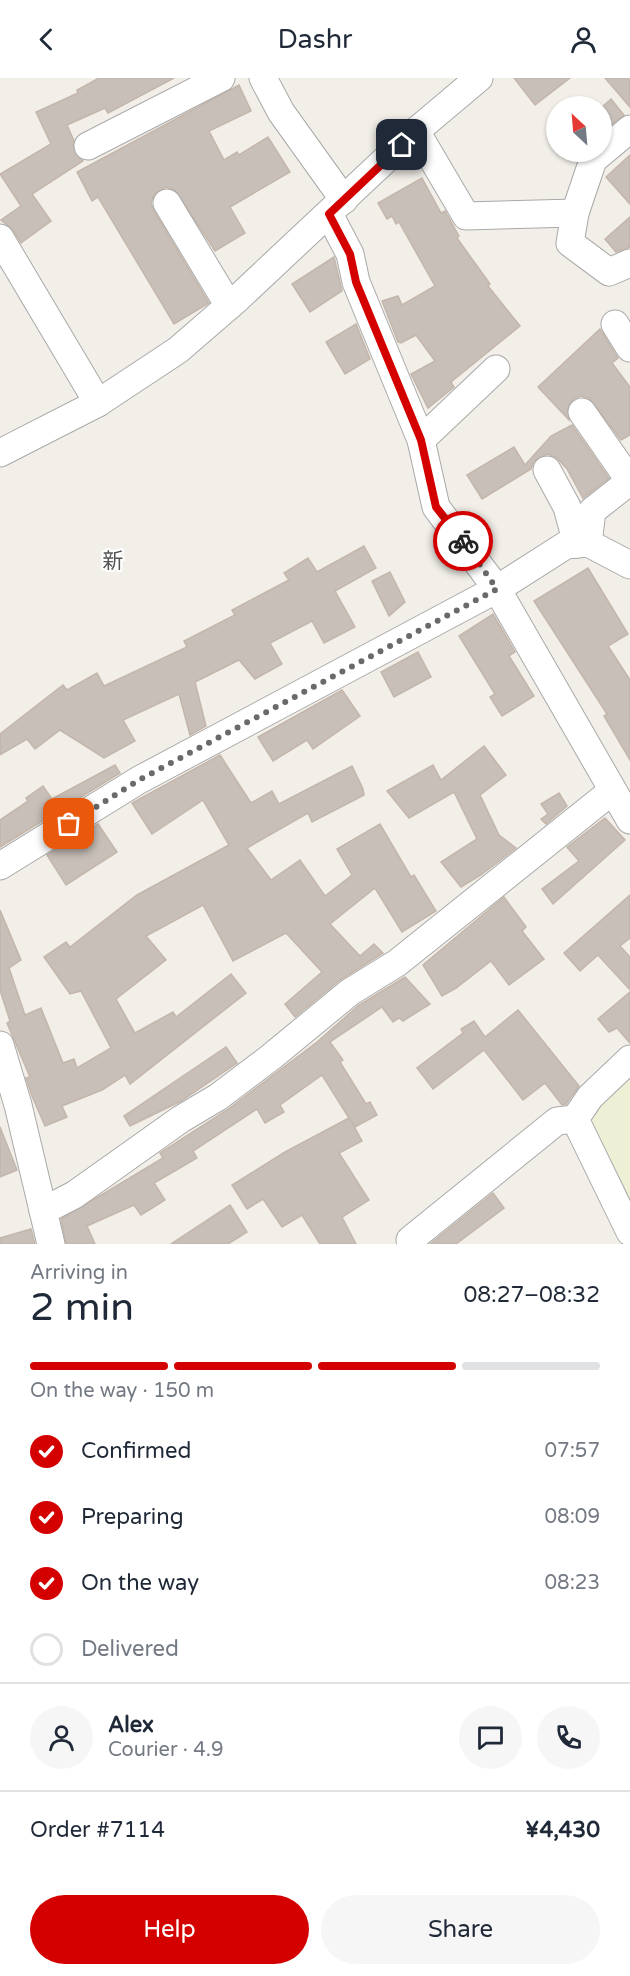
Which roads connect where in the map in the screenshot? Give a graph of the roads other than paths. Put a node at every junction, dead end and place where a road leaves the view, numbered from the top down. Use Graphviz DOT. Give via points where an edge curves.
graph roads {
  1 [pos="220,78"];
  2 [pos="263,78"];
  3 [pos="479,78"];
  4 [pos="630,129"];
  5 [pos="416,131"];
  6 [pos="88,146"];
  7 [pos="167,203"];
  8 [pos="337,207"];
  9 [pos="575,213"];
  10 [pos="0,238"];
  11 [pos="630,263"];
  12 [pos="230,306"];
  13 [pos="615,324"];
  14 [pos="630,348"];
  15 [pos="496,369"];
  16 [pos="98,403"];
  17 [pos="582,412"];
  18 [pos="421,440"];
  19 [pos="0,453"];
  20 [pos="547,470"];
  21 [pos="630,481"];
  22 [pos="582,543"];
  23 [pos="630,565"];
  24 [pos="497,589"];
  25 [pos="612,791"];
  26 [pos="630,820"];
  27 [pos="0,866"];
  28 [pos="0,1045"];
  29 [pos="630,1059"];
  30 [pos="575,1119"];
  31 [pos="43,1211"];
  32 [pos="630,1232"];
  33 [pos="51,1244"];
  34 [pos="412,1244"];
  1 -- 6 [label="street"];
  2 -- 8 [label="street"];
  3 -- 5 [label="street"];
  4 -- 9 [label="street" via="593,160"];
  5 -- 8 [label="street"];
  5 -- 9 [label="street" via="465,216"];
  7 -- 12 [label="street"];
  8 -- 12 [label="street"];
  8 -- 18 [label="street" via="356,282"];
  9 -- 11 [label="street" via="570,243 609,272"];
  10 -- 16 [label="street"];
  12 -- 16 [label="street" via="178,350"];
  13 -- 14 [label="street"];
  15 -- 18 [label="street"];
  16 -- 19 [label="street"];
  17 -- 21 [label="street"];
  18 -- 24 [label="street" via="436,507"];
  20 -- 22 [label="street"];
  21 -- 22 [label="street" via="592,511"];
  22 -- 23 [label="street"];
  22 -- 24 [label="street" via="566,545"];
  24 -- 25 [label="street"];
  24 -- 27 [label="street" via="139,780"];
  25 -- 26 [label="street"];
  25 -- 31 [label="street" via="397,963 350,992 218,1097 74,1195"];
  28 -- 31 [label="street"];
  29 -- 30 [label="street" via="590,1097"];
  30 -- 32 [label="street"];
  30 -- 34 [label="street" via="557,1120 410,1240"];
  31 -- 33 [label="street"];
}
